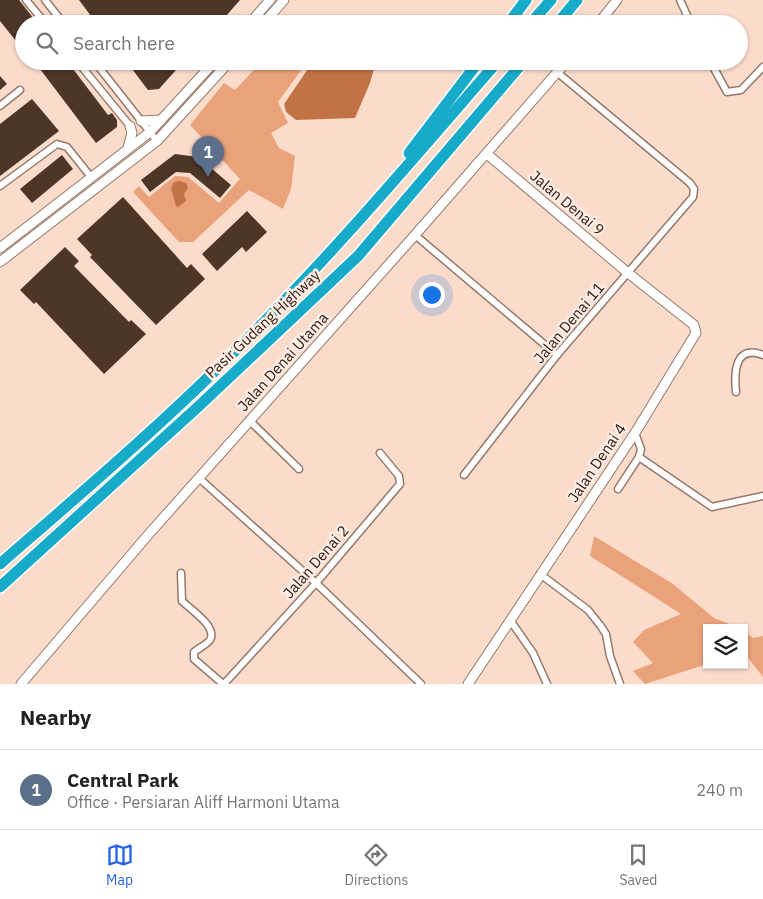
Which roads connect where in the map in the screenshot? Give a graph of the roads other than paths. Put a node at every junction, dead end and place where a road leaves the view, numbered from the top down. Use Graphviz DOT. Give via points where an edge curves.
graph roads {
  1 [pos="26,0"];
  2 [pos="45,0"];
  3 [pos="270,0"];
  4 [pos="284,0"];
  5 [pos="526,0"];
  6 [pos="551,0"];
  7 [pos="577,0"];
  8 [pos="618,0"];
  9 [pos="680,0"];
  10 [pos="38,15"];
  11 [pos="57,15"];
  12 [pos="257,15"];
  13 [pos="271,15"];
  14 [pos="515,15"];
  15 [pos="538,15"];
  16 [pos="564,15"];
  17 [pos="606,15"];
  18 [pos="688,15"];
  19 [pos="763,67"];
  20 [pos="84,70"];
  21 [pos="101,70"];
  22 [pos="207,70"];
  23 [pos="222,70"];
  24 [pos="472,70"];
  25 [pos="490,70"];
  26 [pos="516,70"];
  27 [pos="560,70"];
  28 [pos="715,70"];
  29 [pos="558,73"];
  30 [pos="20,90"];
  31 [pos="0,106"];
  32 [pos="162,120"];
  33 [pos="141,121"];
  34 [pos="130,126"];
  35 [pos="150,132"];
  36 [pos="157,141"];
  37 [pos="128,148"];
  38 [pos="487,154"];
  39 [pos="91,177"];
  40 [pos="0,186"];
  41 [pos="415,236"];
  42 [pos="342,240"];
  43 [pos="0,248"];
  44 [pos="0,262"];
  45 [pos="628,273"];
  46 [pos="557,355"];
  47 [pos="763,356"];
  48 [pos="736,392"];
  49 [pos="249,420"];
  50 [pos="635,433"];
  51 [pos="380,453"];
  52 [pos="639,457"];
  53 [pos="299,469"];
  54 [pos="464,475"];
  55 [pos="200,479"];
  56 [pos="618,489"];
  57 [pos="763,496"];
  58 [pos="0,564"];
  59 [pos="181,573"];
  60 [pos="540,574"];
  61 [pos="316,583"];
  62 [pos="0,587"];
  63 [pos="510,620"];
  64 [pos="21,684"];
  65 [pos="224,684"];
  66 [pos="421,684"];
  67 [pos="468,684"];
  68 [pos="547,684"];
  69 [pos="620,684"];
  1 -- 10 [label="street"];
  2 -- 11 [label="street"];
  3 -- 12 [label="street"];
  4 -- 13 [label="street"];
  5 -- 14 [label="highway"];
  6 -- 15 [label="highway"];
  7 -- 16 [label="highway"];
  8 -- 17 [label="street"];
  9 -- 18 [label="street"];
  19 -- 28 [label="street" via="741,90 727,92"];
  20 -- 34 [label="street"];
  21 -- 33 [label="street"];
  22 -- 32 [label="street"];
  23 -- 36 [label="street"];
  24 -- 42 [label="highway"];
  25 -- 42 [label="highway, Pasir Gudang Highway"];
  26 -- 62 [label="highway, Pasir Gudang Highway" via="358,256"];
  27 -- 29 [label="street, Jalan Denai Utama"];
  29 -- 38 [label="street, Jalan Denai Utama"];
  29 -- 45 [label="street, Jalan Denai 11" via="694,189 693,196"];
  30 -- 31 [label="street"];
  32 -- 33 [label="street"];
  32 -- 35 [label="street"];
  33 -- 35 [label="street"];
  34 -- 37 [label="street" via="132,133"];
  35 -- 36 [label="street"];
  35 -- 37 [label="street"];
  36 -- 44 [label="street"];
  37 -- 39 [label="street"];
  38 -- 41 [label="street, Jalan Denai Utama"];
  38 -- 45 [label="street, Jalan Denai 9"];
  39 -- 40 [label="street" via="67,146 57,144"];
  39 -- 43 [label="street"];
  41 -- 46 [label="street"];
  41 -- 49 [label="street, Jalan Denai Utama"];
  42 -- 58 [label="highway, Pasir Gudang Highway" via="234,353 162,422"];
  45 -- 46 [label="street, Jalan Denai 11"];
  45 -- 50 [label="street, Jalan Denai 4" via="694,324 696,329 694,338"];
  46 -- 54 [label="street, Jalan Denai 11"];
  47 -- 48 [label="street" via="750,352 740,359 734,375"];
  49 -- 53 [label="street"];
  49 -- 55 [label="street, Jalan Denai Utama"];
  50 -- 52 [label="street" via="641,449"];
  50 -- 60 [label="street, Jalan Denai 4"];
  51 -- 61 [label="street, Jalan Denai 2" via="400,476 400,484"];
  52 -- 56 [label="street"];
  52 -- 57 [label="street" via="712,507"];
  55 -- 61 [label="street"];
  55 -- 64 [label="street, Jalan Denai Utama"];
  59 -- 65 [label="street" via="182,601 210,628 212,635 209,642 194,652 194,659"];
  60 -- 63 [label="street, Jalan Denai 4"];
  60 -- 69 [label="street" via="588,610 600,625 606,634"];
  61 -- 65 [label="street, Jalan Denai 2"];
  61 -- 66 [label="street"];
  63 -- 67 [label="street, Jalan Denai 4"];
  63 -- 68 [label="street" via="533,653"];
}
